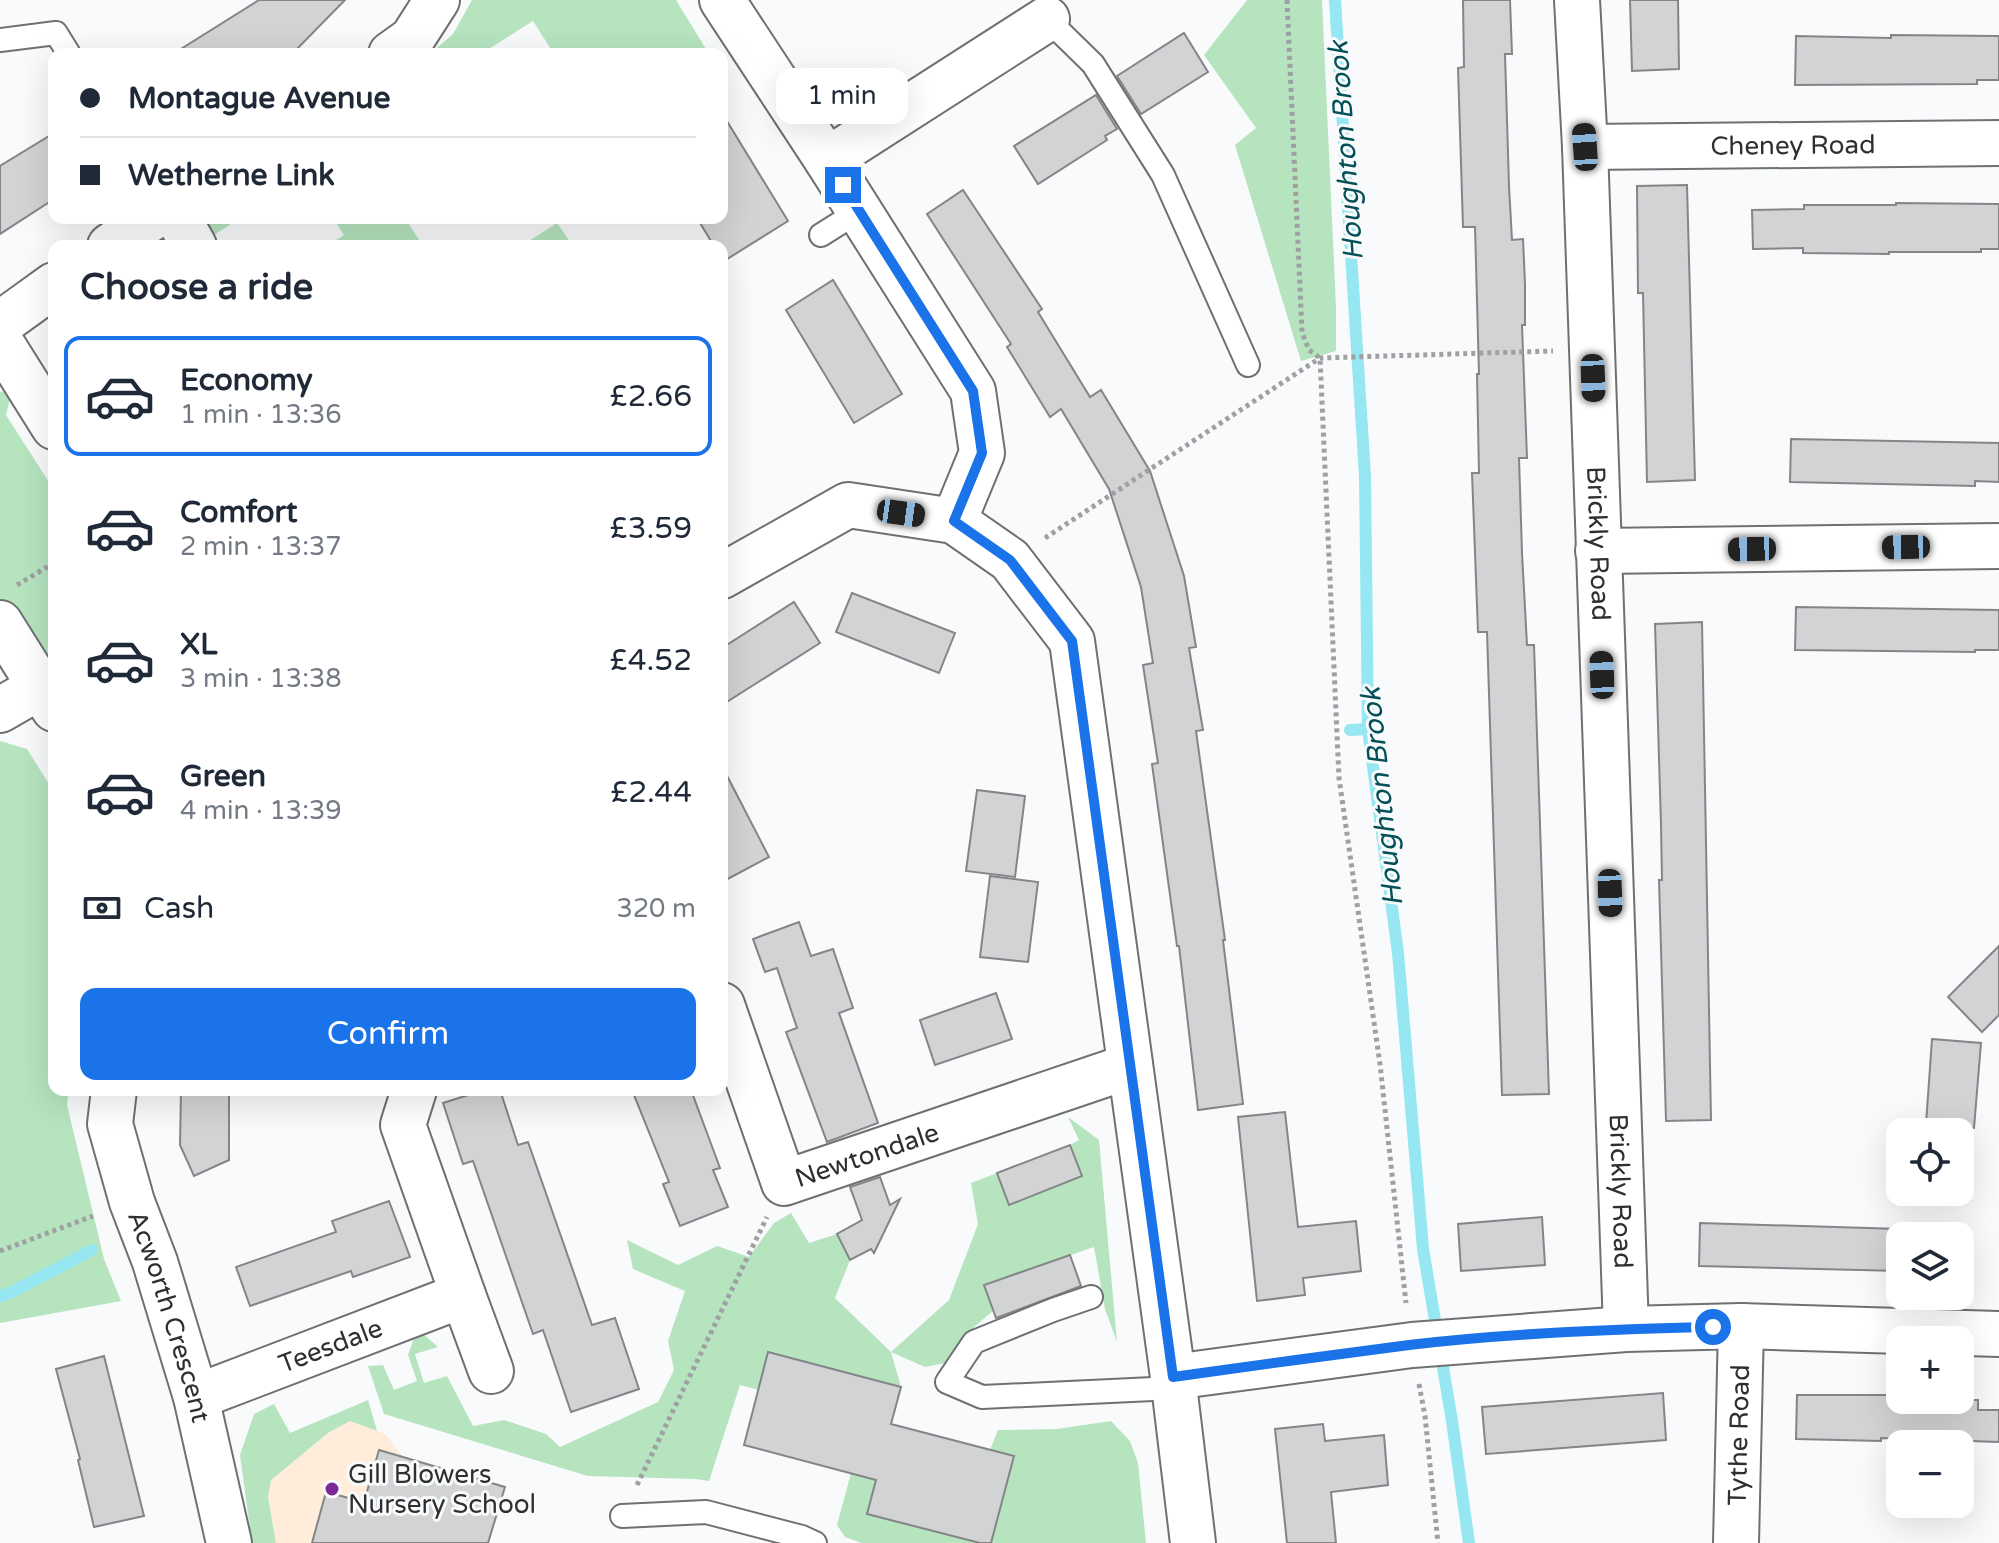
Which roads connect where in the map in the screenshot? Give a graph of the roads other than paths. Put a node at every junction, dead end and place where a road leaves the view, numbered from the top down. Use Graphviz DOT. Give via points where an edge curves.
graph roads {
  1 [pos="437,0"];
  2 [pos="722,0"];
  3 [pos="1577,0"];
  4 [pos="1047,19"];
  5 [pos="0,40"];
  6 [pos="65,48"];
  7 [pos="399,48"];
  8 [pos="1999,143"];
  9 [pos="1585,147"];
  10 [pos="827,160"];
  11 [pos="859,211"];
  12 [pos="143,224"];
  13 [pos="821,235"];
  14 [pos="119,240"];
  15 [pos="48,289"];
  16 [pos="0,324"];
  17 [pos="0,341"];
  18 [pos="1248,365"];
  19 [pos="48,417"];
  20 [pos="954,521"];
  21 [pos="1999,546"];
  22 [pos="1598,551"];
  23 [pos="728,573"];
  24 [pos="6,625"];
  25 [pos="47,698"];
  26 [pos="0,710"];
  27 [pos="728,1022"];
  28 [pos="1130,1066"];
  29 [pos="113,1096"];
  30 [pos="412,1096"];
  31 [pos="463,1295"];
  32 [pos="1091,1297"];
  33 [pos="1741,1326"];
  34 [pos="1626,1329"];
  35 [pos="1999,1334"];
  36 [pos="491,1371"];
  37 [pos="1174,1382"];
  38 [pos="196,1397"];
  39 [pos="622,1516"];
  40 [pos="229,1543"];
  41 [pos="815,1543"];
  42 [pos="1193,1543"];
  43 [pos="1736,1543"];
  1 -- 7 [label="street" via="412,39"];
  2 -- 10 [label="street"];
  3 -- 9 [label="street, Brickly Road"];
  4 -- 10 [label="street"];
  4 -- 18 [label="lane" via="1093,64 1163,175"];
  5 -- 6 [label="lane" via="56,33"];
  8 -- 9 [label="street, Cheney Road"];
  9 -- 22 [label="street, Brickly Road"];
  10 -- 11 [label="street"];
  11 -- 13 [label="lane"];
  11 -- 20 [label="street" via="973,391 982,453"];
  12 -- 14 [label="street"];
  15 -- 16 [label="street"];
  17 -- 19 [label="street"];
  20 -- 23 [label="street" via="848,505"];
  20 -- 28 [label="street" via="1010,560 1072,641"];
  21 -- 22 [label="street"];
  22 -- 34 [label="street, Brickly Road"];
  24 -- 25 [label="street"];
  25 -- 26 [label="street"];
  27 -- 28 [label="street, Newtondale" via="784,1183"];
  28 -- 37 [label="street"];
  29 -- 38 [label="street, Acworth Crescent" via="110,1124"];
  30 -- 31 [label="street" via="403,1125"];
  31 -- 36 [label="street"];
  31 -- 38 [label="street, Teesdale"];
  32 -- 37 [label="lane" via="974,1342 947,1382 982,1397"];
  33 -- 34 [label="street"];
  33 -- 35 [label="street"];
  33 -- 43 [label="street, Tythe Road"];
  34 -- 37 [label="street" via="1418,1344"];
  37 -- 42 [label="street"];
  38 -- 40 [label="street, Acworth Crescent"];
  39 -- 41 [label="lane" via="706,1512"];
}
